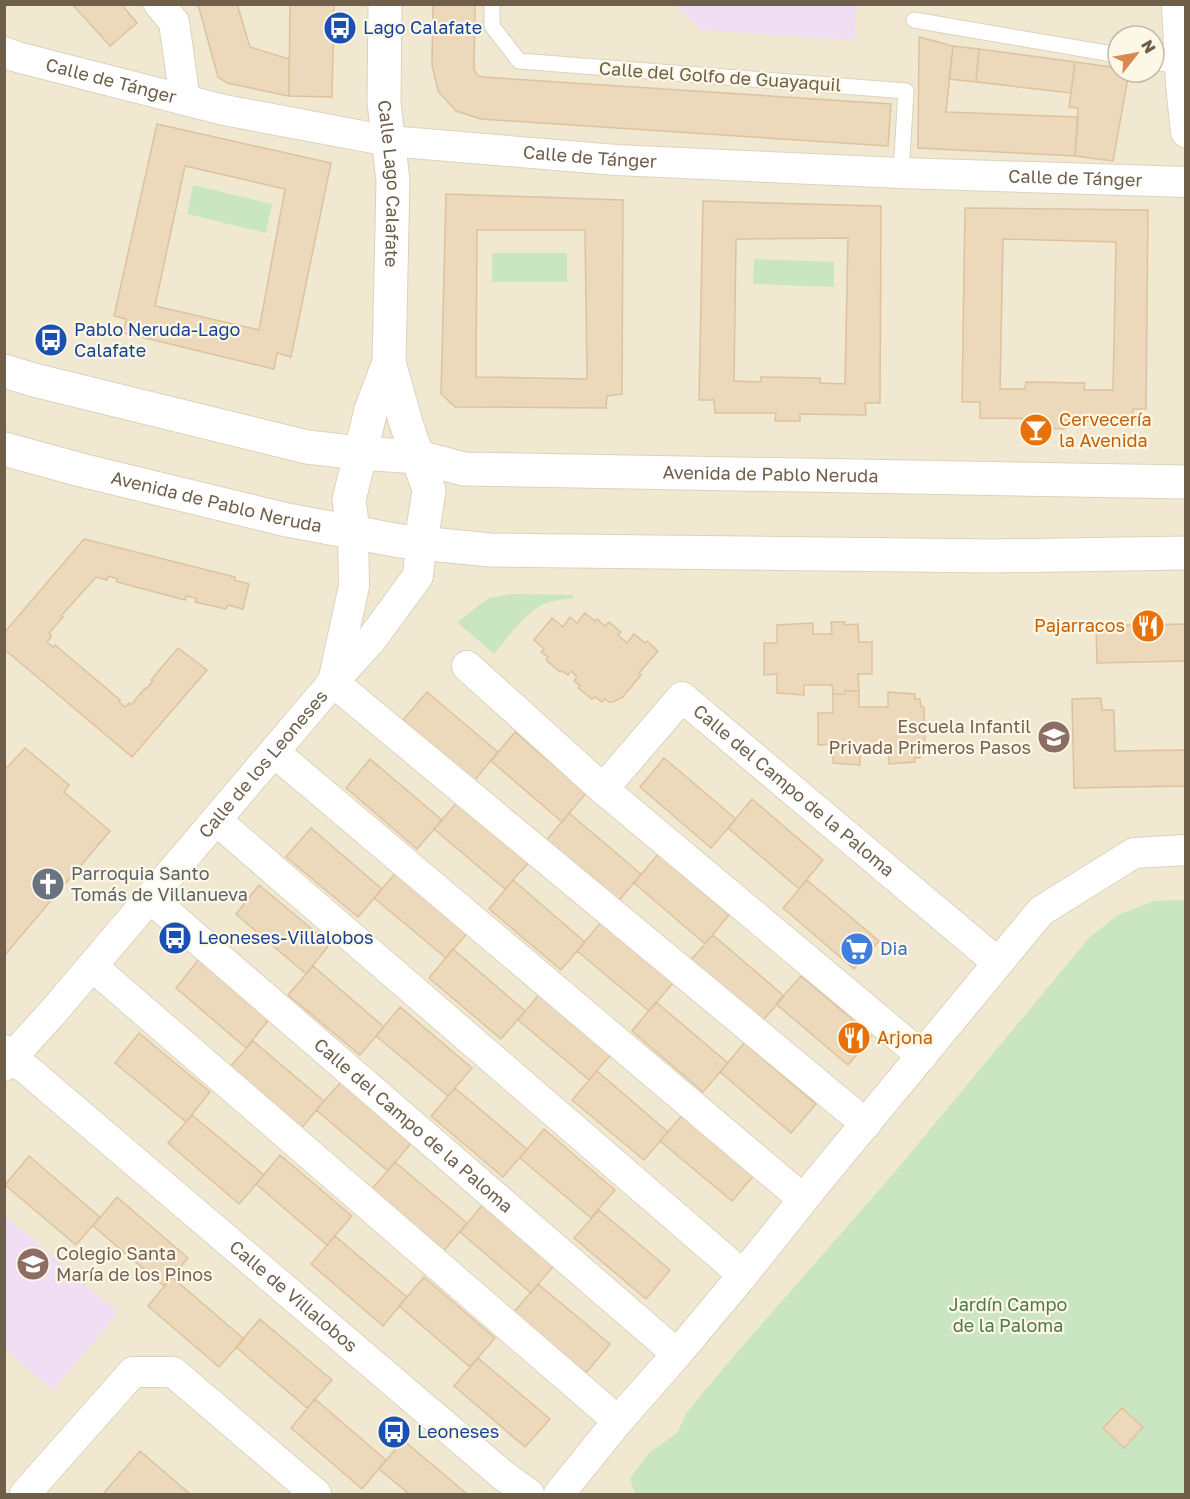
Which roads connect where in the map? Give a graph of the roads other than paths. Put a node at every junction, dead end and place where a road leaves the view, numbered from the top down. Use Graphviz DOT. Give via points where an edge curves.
graph roads {
  1 [pos="159,4"];
  2 [pos="385,4"];
  3 [pos="492,4"];
  4 [pos="1177,4"];
  5 [pos="914,20"];
  6 [pos="4,52"];
  7 [pos="1106,54"];
  8 [pos="1167,64"];
  9 [pos="185,100"];
  10 [pos="1185,132"];
  11 [pos="389,141"];
  12 [pos="901,173"];
  13 [pos="1185,182"];
  14 [pos="389,362"];
  15 [pos="4,371"];
  16 [pos="4,449"];
  17 [pos="359,453"];
  18 [pos="418,457"];
  19 [pos="1185,482"];
  20 [pos="353,531"];
  21 [pos="421,543"];
  22 [pos="1185,553"];
  23 [pos="467,666"];
  24 [pos="333,682"];
  25 [pos="274,752"];
  26 [pos="603,789"];
  27 [pos="216,820"];
  28 [pos="1185,850"];
  29 [pos="150,898"];
  30 [pos="997,962"];
  31 [pos="92,966"];
  32 [pos="922,1056"];
  33 [pos="7,1057"];
  34 [pos="866,1124"];
  35 [pos="803,1198"];
  36 [pos="743,1275"];
  37 [pos="677,1354"];
  38 [pos="618,1421"];
  39 [pos="25,1494"];
  40 [pos="316,1494"];
  41 [pos="529,1494"];
  42 [pos="559,1494"];
  1 -- 9 [label="street" via="174,22"];
  2 -- 11 [label="main road, Calle Lago Calafate" via="384,102"];
  3 -- 12 [label="lane, Calle del Golfo de Guayaquil" via="492,26 519,61 906,91"];
  4 -- 8 [label="street"];
  5 -- 7 [label="lane"];
  6 -- 9 [label="street, Calle de Tánger"];
  8 -- 10 [label="street"];
  9 -- 11 [label="street, Calle de Tánger"];
  11 -- 12 [label="street, Calle de Tánger" via="616,160"];
  11 -- 14 [label="main road, Calle Lago Calafate" via="393,181"];
  12 -- 13 [label="street, Calle de Tánger"];
  14 -- 17 [label="main road, Calle Lago Calafate"];
  14 -- 18 [label="main road, Calle Lago Calafate"];
  15 -- 17 [label="main road, Avenida de Pablo Neruda" via="307,447"];
  16 -- 20 [label="main road, Avenida de Pablo Neruda" via="223,506"];
  17 -- 18 [label="main road, Avenida de Pablo Neruda"];
  17 -- 20 [label="main road, Avenida de Pablo Neruda" via="349,500"];
  18 -- 19 [label="main road, Avenida de Pablo Neruda" via="464,469"];
  18 -- 21 [label="main road, Calle Lago Calafate" via="429,490"];
  20 -- 21 [label="main road"];
  20 -- 24 [label="street, Calle de los Leoneses" via="354,586"];
  21 -- 22 [label="main road" via="490,550 993,556"];
  21 -- 24 [label="street, Calle de los Leoneses" via="418,576 371,640"];
  23 -- 26 [label="street"];
  24 -- 25 [label="street, Calle de los Leoneses"];
  24 -- 34 [label="street"];
  25 -- 27 [label="street, Calle de los Leoneses"];
  25 -- 35 [label="street"];
  26 -- 30 [label="street, Calle del Campo de la Paloma" via="682,697"];
  26 -- 32 [label="street"];
  27 -- 29 [label="street, Calle de los Leoneses"];
  27 -- 36 [label="street"];
  28 -- 30 [label="street" via="1134,853 1041,911"];
  29 -- 31 [label="street, Calle de los Leoneses"];
  29 -- 37 [label="street, Calle del Campo de la Paloma"];
  30 -- 32 [label="street"];
  31 -- 33 [label="street, Calle de los Leoneses"];
  31 -- 38 [label="street"];
  32 -- 34 [label="street"];
  33 -- 41 [label="street, Calle de Villalobos"];
  34 -- 35 [label="street"];
  35 -- 36 [label="street"];
  36 -- 37 [label="street"];
  37 -- 38 [label="street"];
  38 -- 42 [label="street"];
  39 -- 40 [label="street" via="133,1372 173,1372"];
}
